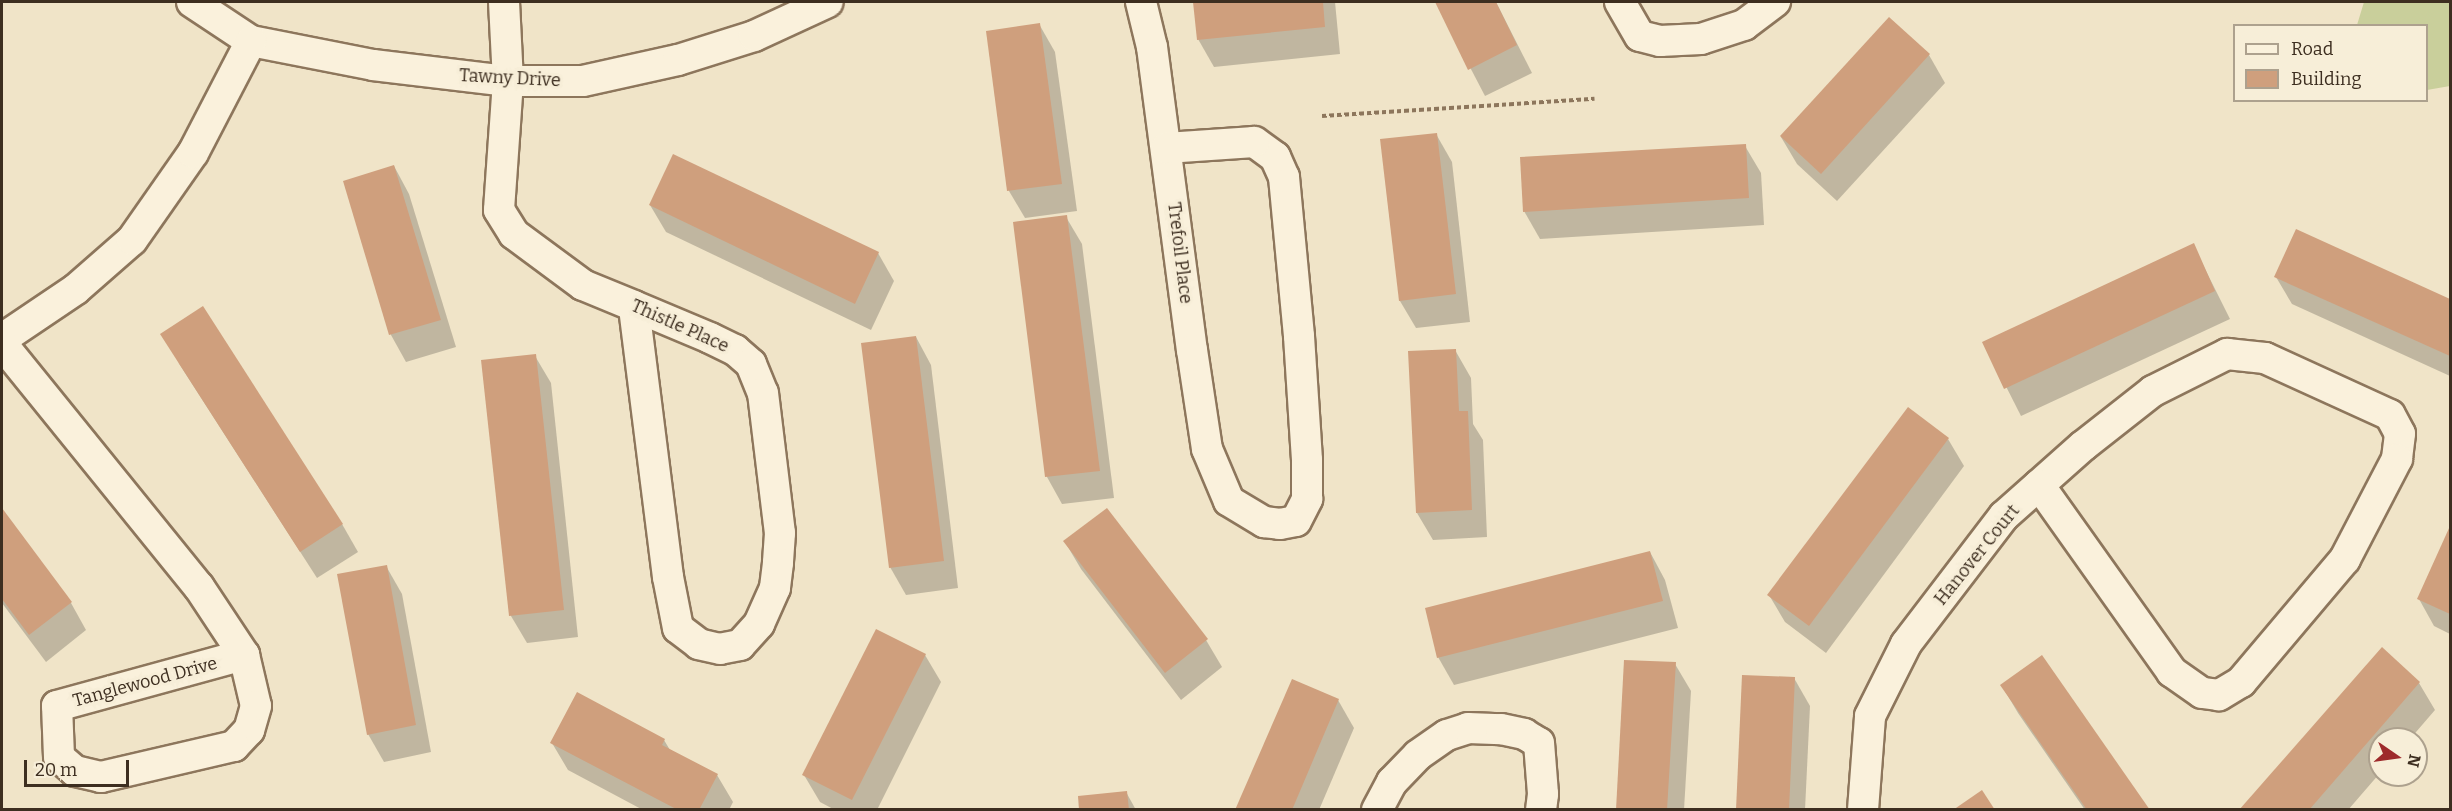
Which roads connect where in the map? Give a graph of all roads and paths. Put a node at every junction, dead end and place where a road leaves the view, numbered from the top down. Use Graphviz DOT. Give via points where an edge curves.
graph roads {
  1 [pos="192,2"];
  2 [pos="504,2"];
  3 [pos="828,2"];
  4 [pos="1141,2"];
  5 [pos="1620,2"];
  6 [pos="1775,2"];
  7 [pos="251,41"];
  8 [pos="508,81"];
  9 [pos="1594,99"];
  10 [pos="1323,116"];
  11 [pos="1166,148"];
  12 [pos="634,306"];
  13 [pos="2,339"];
  14 [pos="2,344"];
  15 [pos="2039,485"];
  16 [pos="244,655"];
  17 [pos="1377,810"];
  18 [pos="1541,810"];
  19 [pos="1863,810"];
  1 -- 7 [label="street, Tawny Drive"];
  2 -- 8 [label="street, Thistle Place"];
  3 -- 8 [label="street, Tawny Drive" via="754,36 678,60 583,81"];
  4 -- 11 [label="street, Trefoil Place" via="1152,47"];
  5 -- 6 [label="street" via="1640,36 1660,41 1701,39 1744,25"];
  7 -- 8 [label="street, Tawny Drive" via="373,65"];
  7 -- 13 [label="street" via="193,153 132,240 76,289"];
  8 -- 12 [label="street, Thistle Place" via="499,210 514,234 537,253 583,285"];
  9 -- 10 [label="path"];
  11 -- 11 [label="street, Trefoil Place" via="1207,449 1229,501 1264,522 1296,521 1307,499 1299,336 1284,177 1275,157 1254,142"];
  12 -- 12 [label="street, Thistle Place" via="668,577 678,628 699,644 720,649 740,645 759,624 775,588 780,532 762,393 751,364 735,350"];
  14 -- 16 [label="street, Tanglewood Drive" via="199,587"];
  15 -- 15 [label="street, Hanover Court" via="2172,672 2202,693 2219,695 2241,682 2345,559 2397,459 2400,434 2390,415 2265,358 2227,354 2152,391"];
  15 -- 19 [label="street, Hanover Court" via="2004,516 1906,644 1870,716"];
  16 -- 16 [label="street, Tanglewood Drive" via="256,706 249,730 234,746 101,777 75,771 59,757 57,706"];
  17 -- 18 [label="street" via="1392,782 1418,756 1447,735 1468,728 1501,729 1524,734 1539,743"];
}
